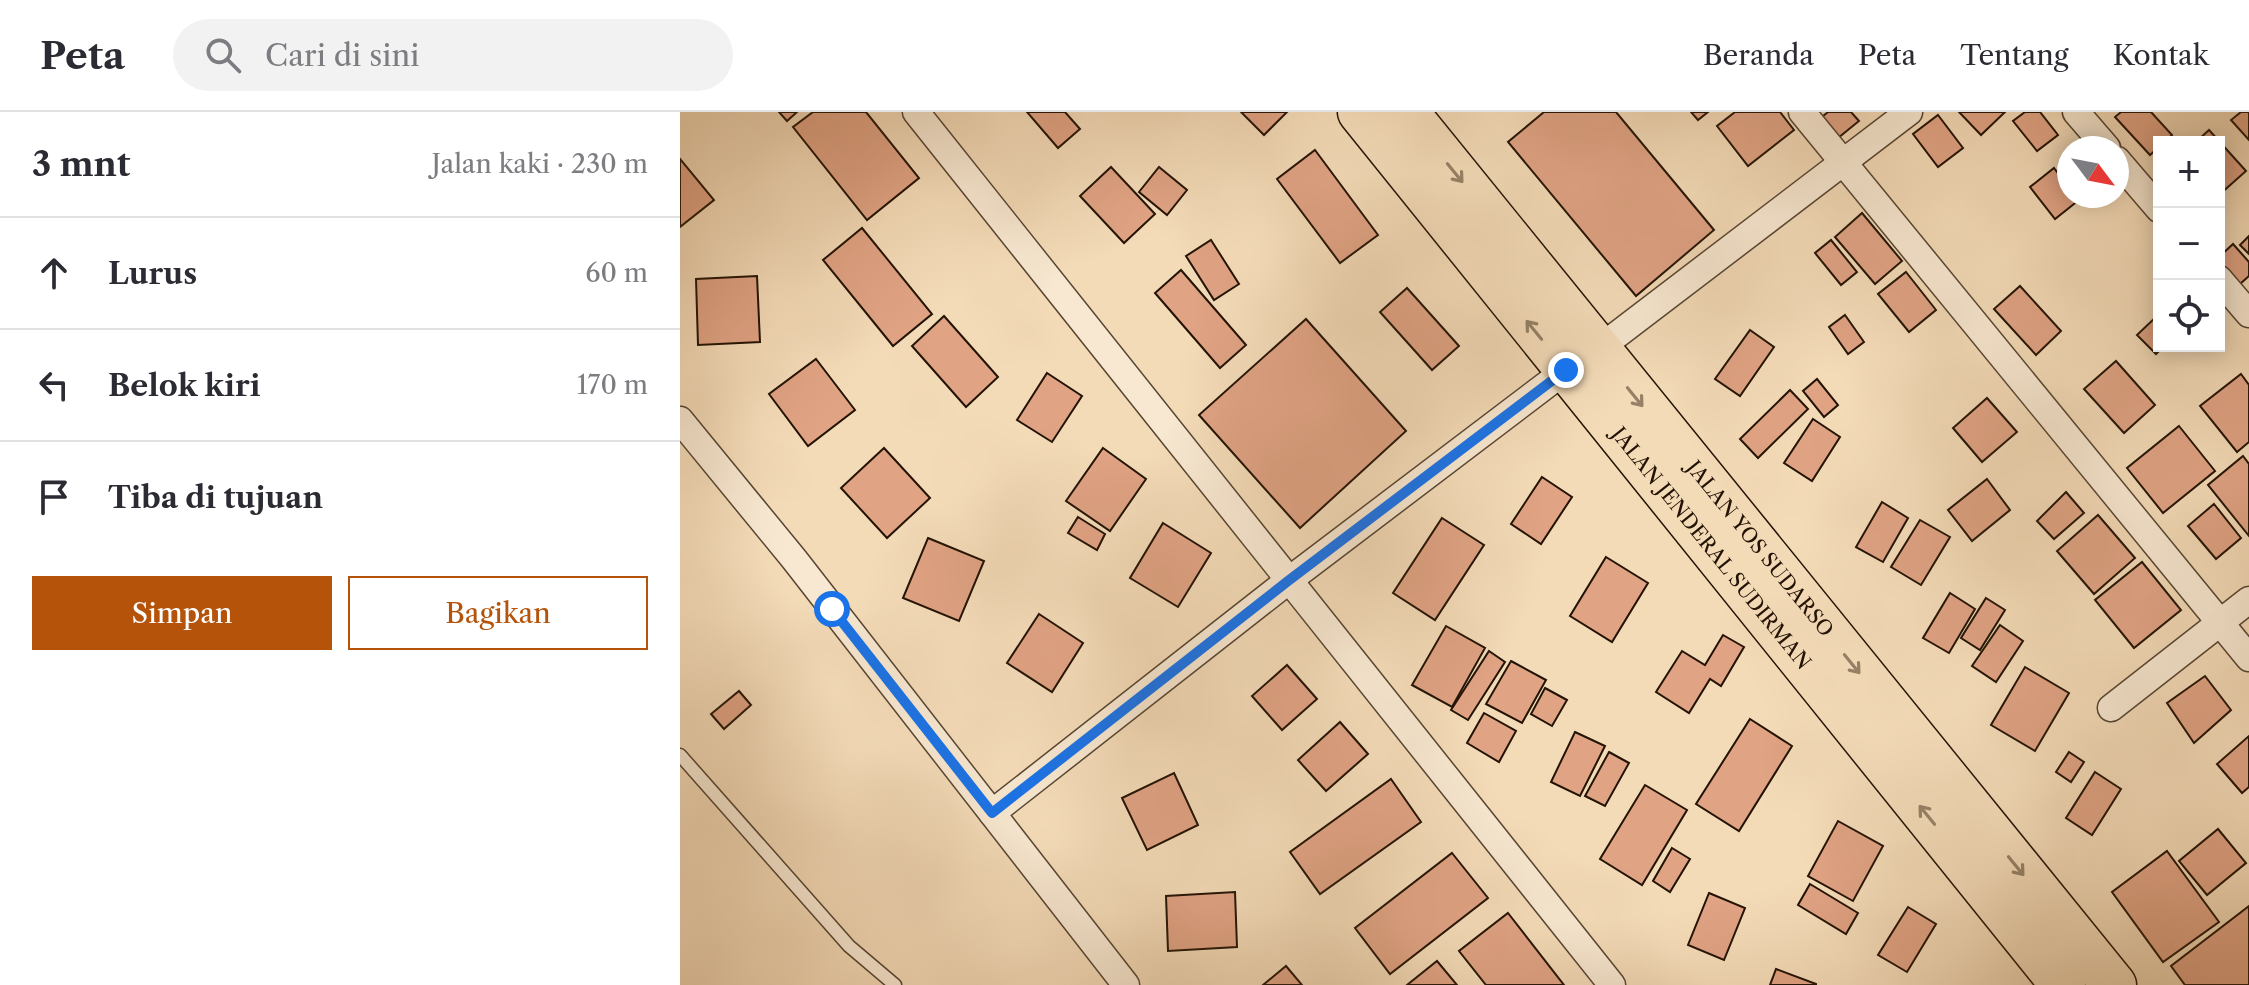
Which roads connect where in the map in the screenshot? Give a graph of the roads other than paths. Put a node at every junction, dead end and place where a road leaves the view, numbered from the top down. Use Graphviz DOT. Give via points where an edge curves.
graph roads {
  1 [pos="916,112"];
  2 [pos="1360,112"];
  3 [pos="1406,112"];
  4 [pos="1802,112"];
  5 [pos="1909,112"];
  6 [pos="2076,112"];
  7 [pos="2097,136"];
  8 [pos="1843,163"];
  9 [pos="2129,174"];
  10 [pos="2158,208"];
  11 [pos="2220,280"];
  12 [pos="2249,314"];
  13 [pos="1582,360"];
  14 [pos="680,420"];
  15 [pos="1288,581"];
  16 [pos="2249,600"];
  17 [pos="2221,623"];
  18 [pos="2249,658"];
  19 [pos="2111,708"];
  20 [pos="680,755"];
  21 [pos="992,813"];
  22 [pos="895,985"];
  23 [pos="1126,985"];
  24 [pos="1612,985"];
  25 [pos="2063,985"];
  26 [pos="2114,985"];
  1 -- 15 [label="street"];
  13 -- 2 [label="highway, JALAN JENDERAL SUDIRMAN, one-way"];
  3 -- 13 [label="highway, JALAN YOS SUDARSO, one-way"];
  4 -- 8 [label="street"];
  5 -- 8 [label="street"];
  6 -- 7 [label="street"];
  8 -- 13 [label="street"];
  8 -- 17 [label="street"];
  9 -- 10 [label="street"];
  11 -- 12 [label="street"];
  13 -- 15 [label="street"];
  25 -- 13 [label="highway, JALAN JENDERAL SUDIRMAN, one-way"];
  13 -- 26 [label="highway, JALAN YOS SUDARSO, one-way"];
  14 -- 21 [label="street"];
  15 -- 21 [label="street"];
  15 -- 24 [label="street"];
  16 -- 17 [label="street"];
  17 -- 18 [label="street"];
  17 -- 19 [label="street"];
  20 -- 22 [label="lane" via="849,946"];
  21 -- 23 [label="street"];
}
